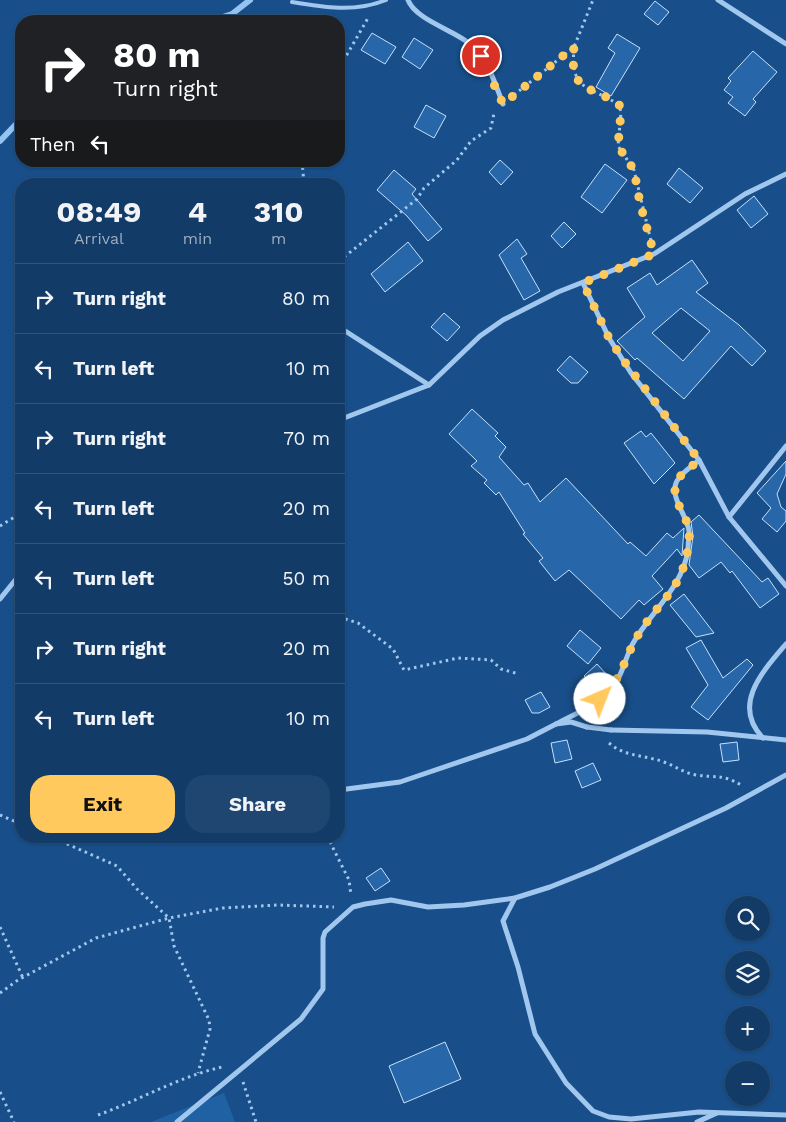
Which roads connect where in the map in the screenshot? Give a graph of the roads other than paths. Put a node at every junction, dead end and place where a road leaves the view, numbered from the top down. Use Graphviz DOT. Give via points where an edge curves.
graph roads {
  1 [pos="386,0"];
  2 [pos="408,0"];
  3 [pos="718,0"];
  4 [pos="292,2"];
  5 [pos="786,44"];
  6 [pos="503,104"];
  7 [pos="786,174"];
  8 [pos="583,283"];
  9 [pos="345,331"];
  10 [pos="429,385"];
  11 [pos="345,418"];
  12 [pos="786,446"];
  13 [pos="699,460"];
  14 [pos="729,517"];
  15 [pos="15,580"];
  16 [pos="786,586"];
  17 [pos="0,599"];
  18 [pos="786,644"];
  19 [pos="556,724"];
  20 [pos="763,738"];
  21 [pos="786,740"];
  22 [pos="786,775"];
  23 [pos="345,789"];
  24 [pos="515,898"];
  25 [pos="720,1112"];
  26 [pos="786,1115"];
  27 [pos="177,1122"];
  28 [pos="697,1122"];
  1 -- 4 [label="lane" via="357,9"];
  2 -- 6 [label="street" via="417,11 470,43 481,56"];
  3 -- 5 [label="street"];
  7 -- 8 [label="street" via="745,194 654,254"];
  8 -- 10 [label="street" via="528,305 503,320 480,336"];
  8 -- 13 [label="street" via="609,338 627,366"];
  9 -- 10 [label="street"];
  10 -- 11 [label="street"];
  12 -- 14 [label="street"];
  13 -- 14 [label="street"];
  13 -- 19 [label="street" via="678,479 675,489 675,498 683,510 689,530 688,549 677,583 641,630 617,681 608,692 591,706"];
  14 -- 16 [label="street"];
  15 -- 17 [label="street"];
  18 -- 20 [label="street" via="761,672 752,693 749,713 753,728"];
  19 -- 20 [label="street, bridge" via="571,722 611,730 706,732"];
  19 -- 23 [label="street" via="540,734 400,782"];
  20 -- 21 [label="street"];
  22 -- 24 [label="street" via="595,870"];
  24 -- 25 [label="street" via="503,922 535,1034 566,1083 592,1111 631,1119 681,1112"];
  24 -- 27 [label="street" via="464,906 428,907 390,900 353,907 325,932 322,989 301,1019"];
  25 -- 26 [label="street"];
  25 -- 28 [label="street"];
}
